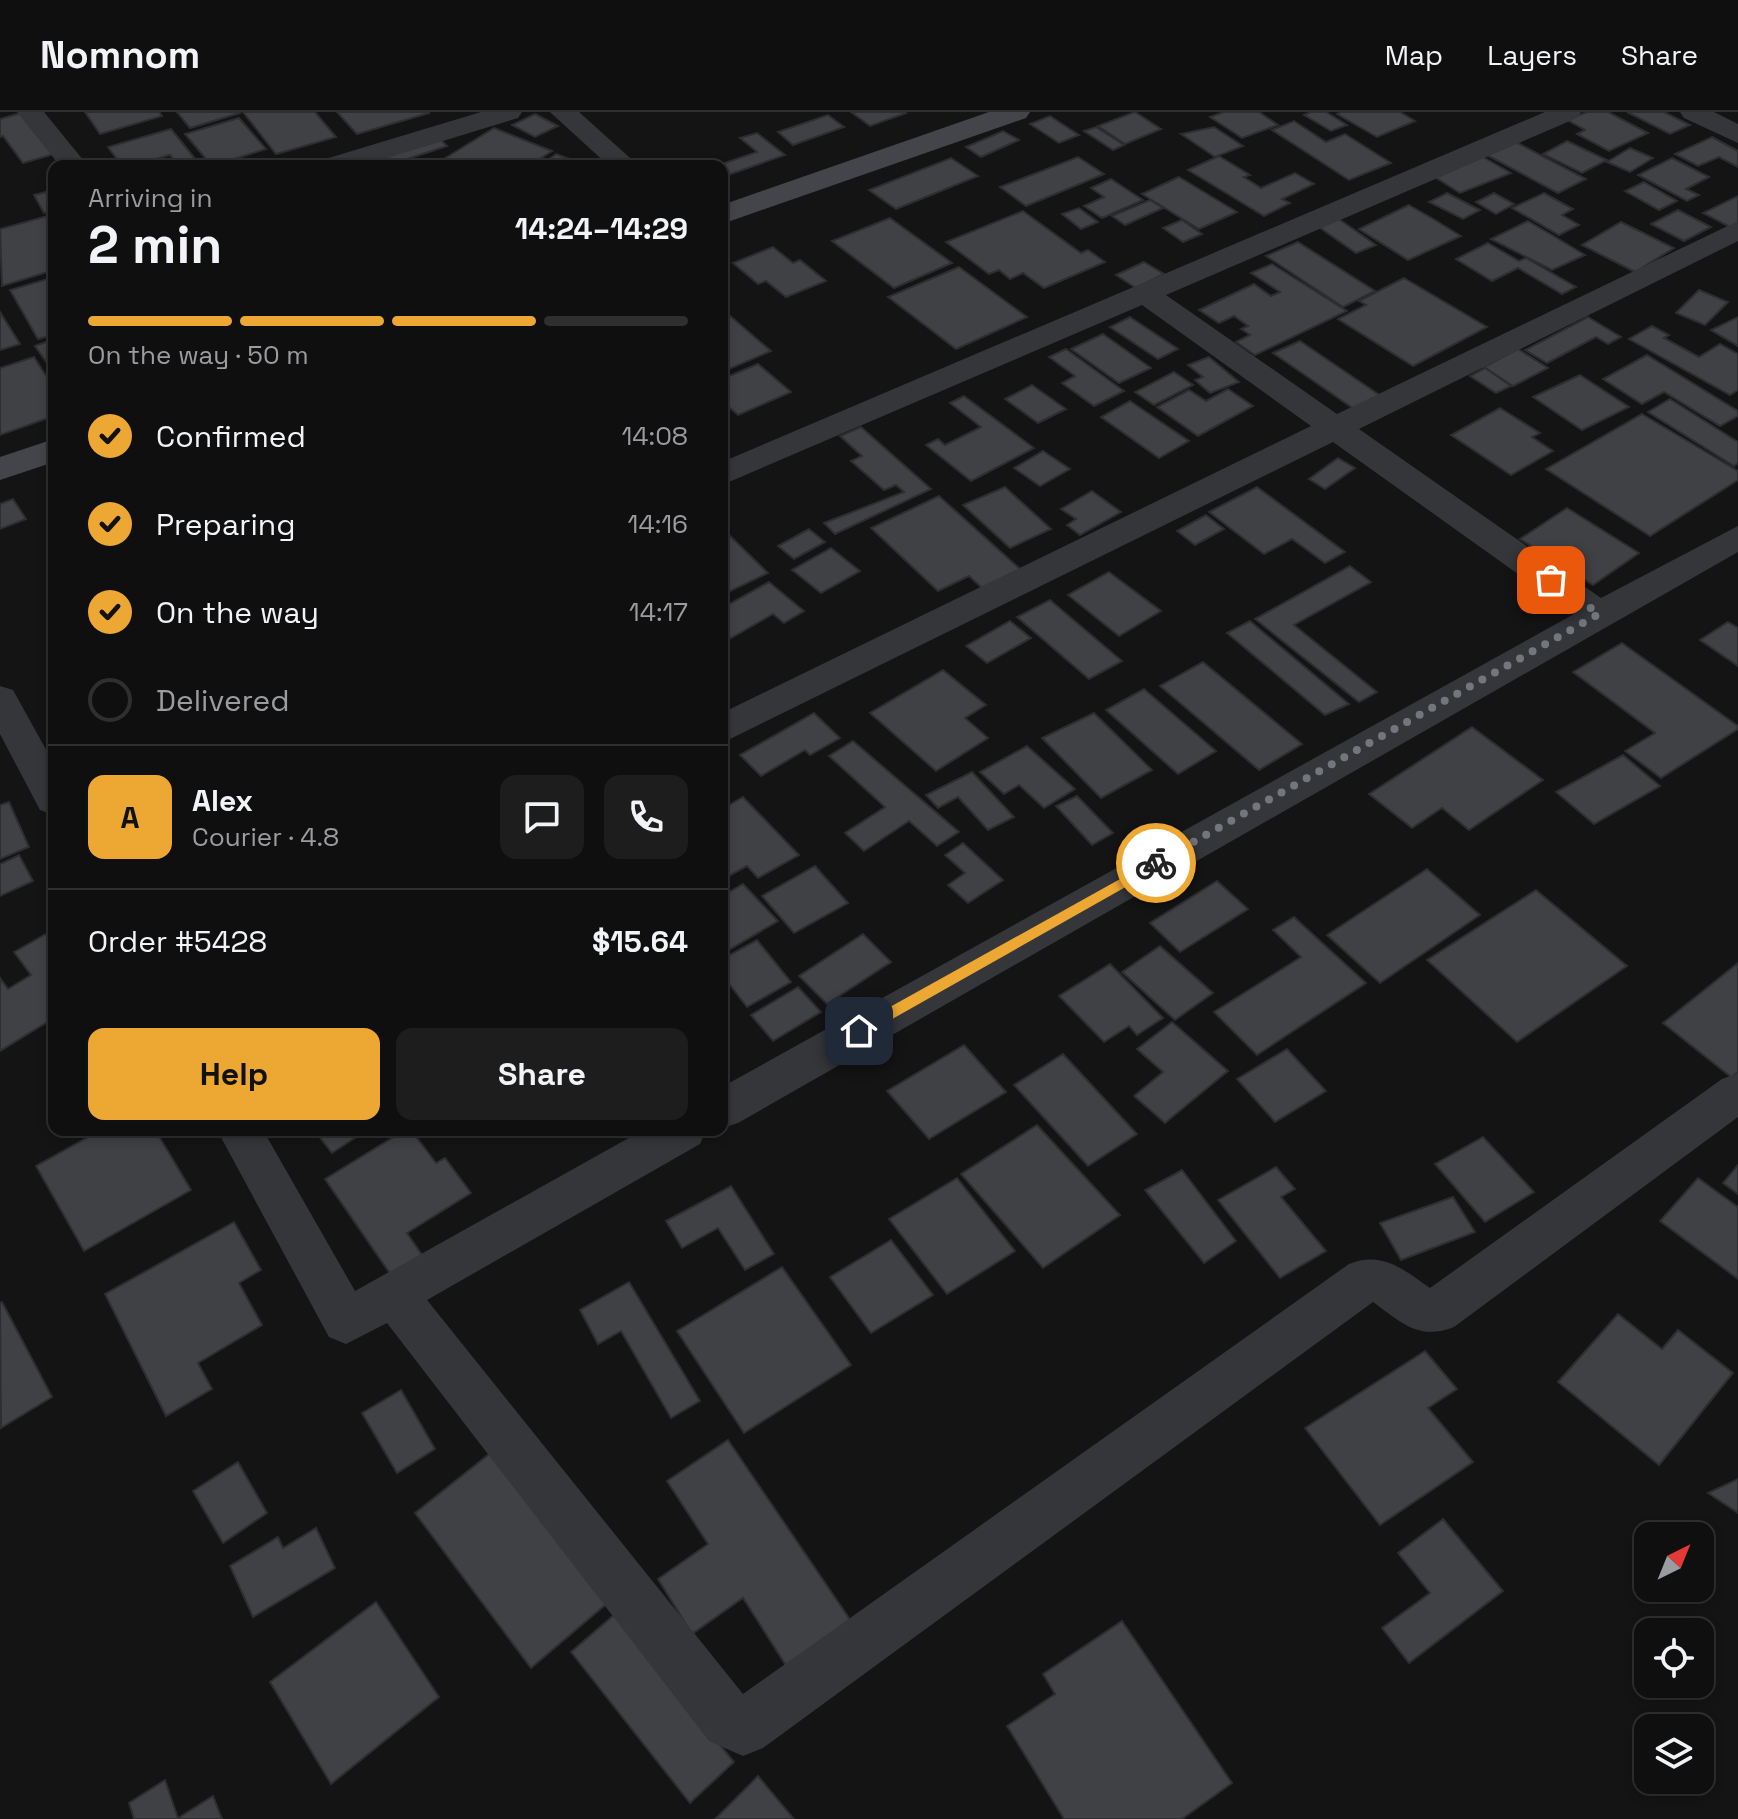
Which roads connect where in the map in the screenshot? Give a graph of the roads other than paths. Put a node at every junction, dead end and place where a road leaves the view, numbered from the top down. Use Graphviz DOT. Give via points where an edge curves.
graph roads {
  1 [pos="30,112"];
  2 [pos="509,112"];
  3 [pos="563,112"];
  4 [pos="1016,112"];
  5 [pos="1568,112"];
  6 [pos="1693,112"];
  7 [pos="1738,135"];
  8 [pos="69,160"];
  9 [pos="352,160"];
  10 [pos="618,160"];
  11 [pos="728,213"];
  12 [pos="1738,230"];
  13 [pos="1144,293"];
  14 [pos="1335,428"];
  15 [pos="48,452"];
  16 [pos="0,469"];
  17 [pos="728,471"];
  18 [pos="1738,537"];
  19 [pos="1599,614"];
  20 [pos="0,699"];
  21 [pos="728,726"];
  22 [pos="48,776"];
  23 [pos="1738,1092"];
  24 [pos="728,1106"];
  25 [pos="242,1136"];
  26 [pos="673,1136"];
  27 [pos="393,1294"];
  1 -- 8 [label="street"];
  2 -- 9 [label="street"];
  3 -- 10 [label="street"];
  4 -- 11 [label="street"];
  5 -- 13 [label="street"];
  6 -- 7 [label="street"];
  12 -- 14 [label="street"];
  13 -- 14 [label="street"];
  13 -- 17 [label="street"];
  14 -- 19 [label="street"];
  14 -- 21 [label="street"];
  15 -- 16 [label="street"];
  18 -- 19 [label="street"];
  19 -- 24 [label="street"];
  20 -- 22 [label="street"];
  23 -- 27 [label="street" via="1437,1311 1421,1308 1384,1282 1366,1279 743,1728 729,1721"];
  25 -- 27 [label="street" via="346,1321"];
  26 -- 27 [label="street"];
}
